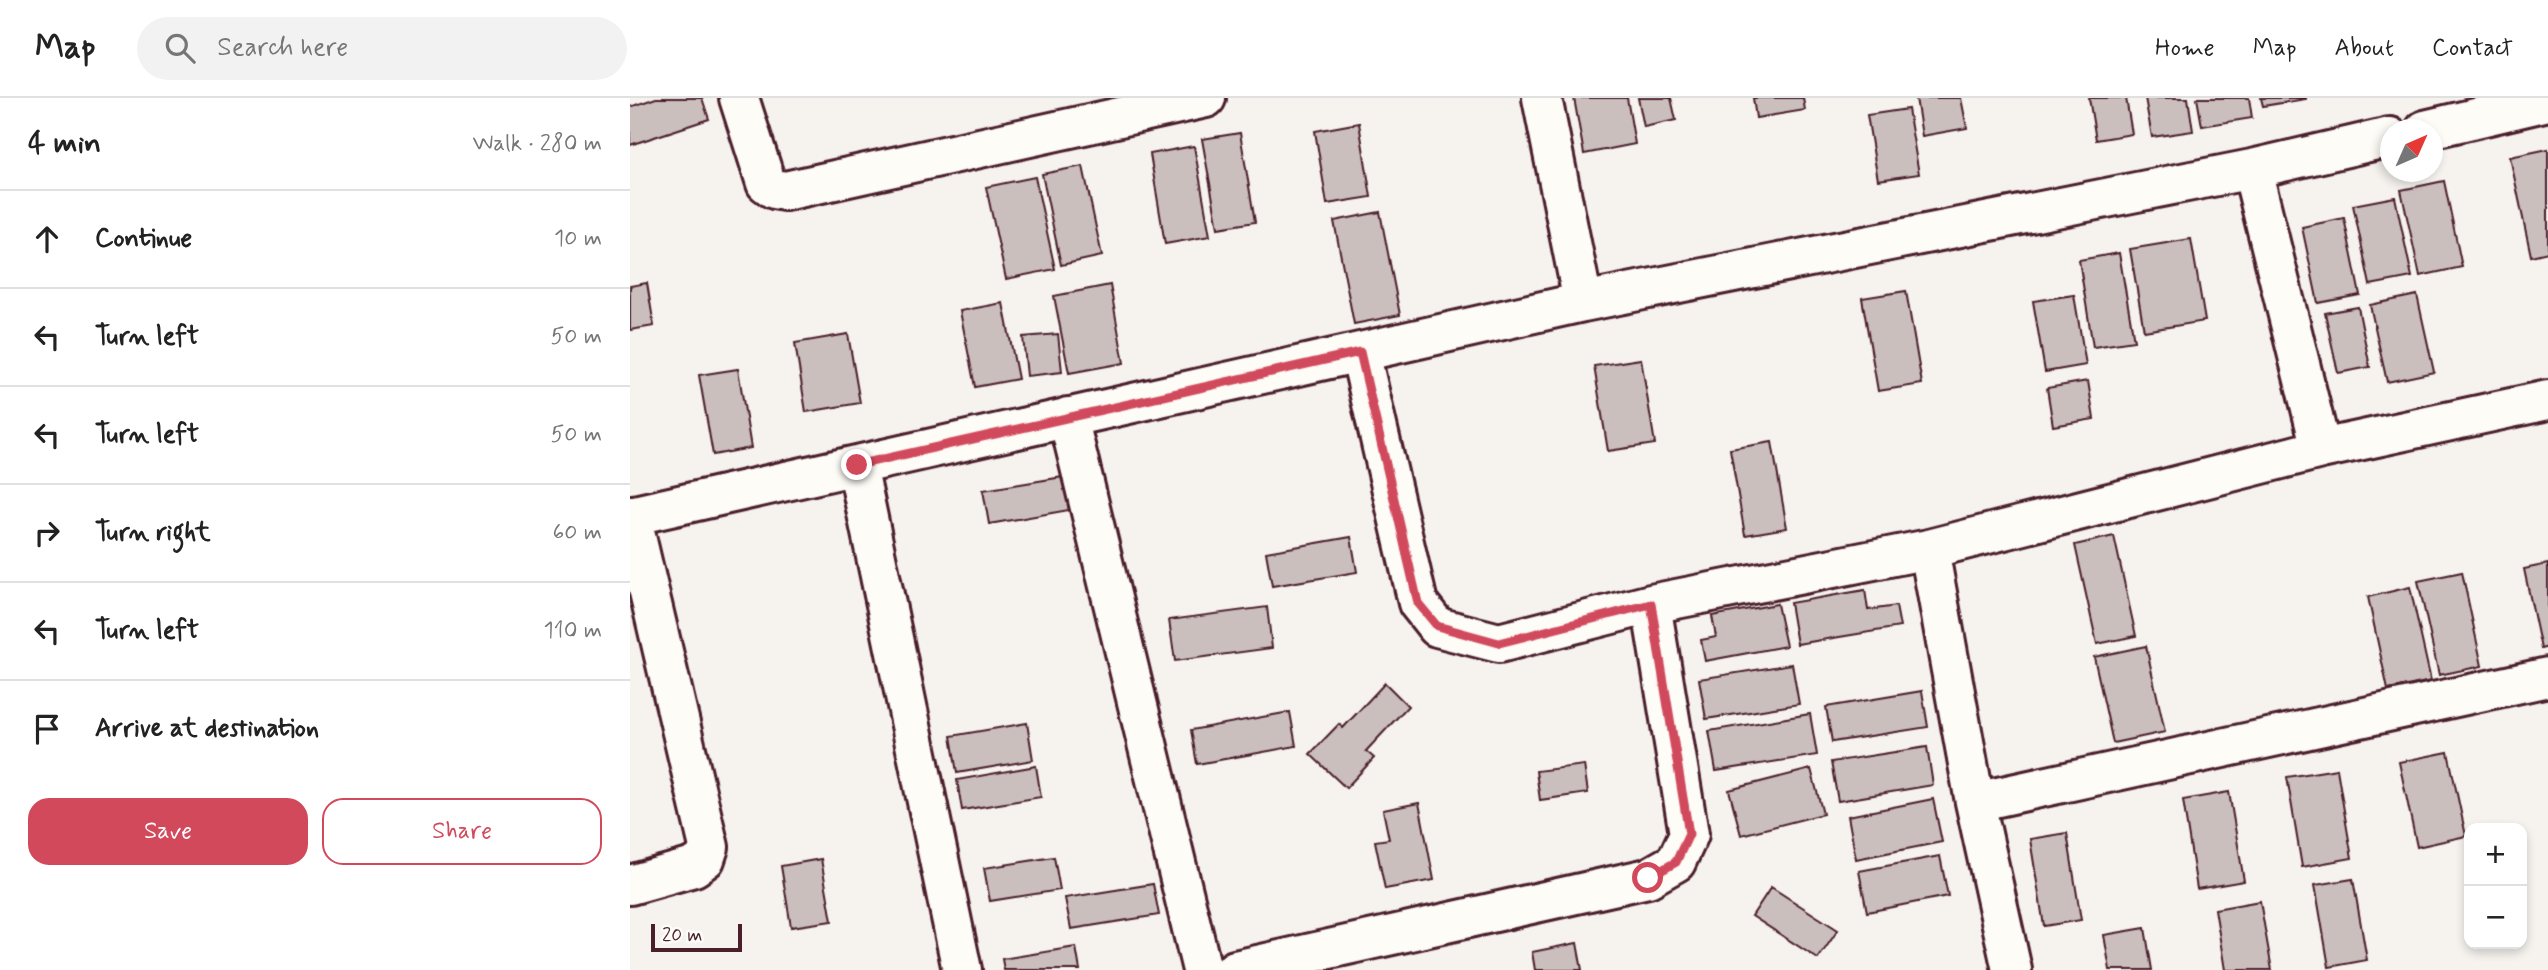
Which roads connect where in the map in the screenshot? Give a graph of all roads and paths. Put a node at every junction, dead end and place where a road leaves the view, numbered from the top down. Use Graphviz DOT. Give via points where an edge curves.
graph roads {
  1 [pos="739,98"];
  2 [pos="1206,98"];
  3 [pos="1542,98"];
  4 [pos="2548,101"];
  5 [pos="2443,126"];
  6 [pos="2380,139"];
  7 [pos="2252,169"];
  8 [pos="1583,302"];
  9 [pos="1360,352"];
  10 [pos="2548,400"];
  11 [pos="1068,417"];
  12 [pos="2321,449"];
  13 [pos="857,465"];
  14 [pos="631,515"];
  15 [pos="1929,549"];
  16 [pos="1651,604"];
  17 [pos="2548,677"];
  18 [pos="1975,802"];
  19 [pos="630,885"];
  20 [pos="962,970"];
  21 [pos="1202,970"];
  22 [pos="1235,970"];
  23 [pos="2012,970"];
  1 -- 2 [label="street" via="766,183 785,191"];
  3 -- 8 [label="street"];
  4 -- 5 [label="street"];
  6 -- 7 [label="street"];
  7 -- 8 [label="street"];
  7 -- 12 [label="street"];
  8 -- 9 [label="street"];
  9 -- 11 [label="street"];
  9 -- 16 [label="street" via="1418,603 1437,626 1499,643"];
  10 -- 12 [label="street"];
  11 -- 13 [label="street"];
  11 -- 21 [label="street"];
  12 -- 15 [label="street"];
  13 -- 14 [label="street"];
  13 -- 20 [label="street"];
  14 -- 19 [label="street" via="709,847 705,859 694,867"];
  15 -- 16 [label="street"];
  15 -- 18 [label="street"];
  16 -- 22 [label="street" via="1689,834 1676,862 1648,878"];
  17 -- 18 [label="street"];
  18 -- 23 [label="street"];
}
